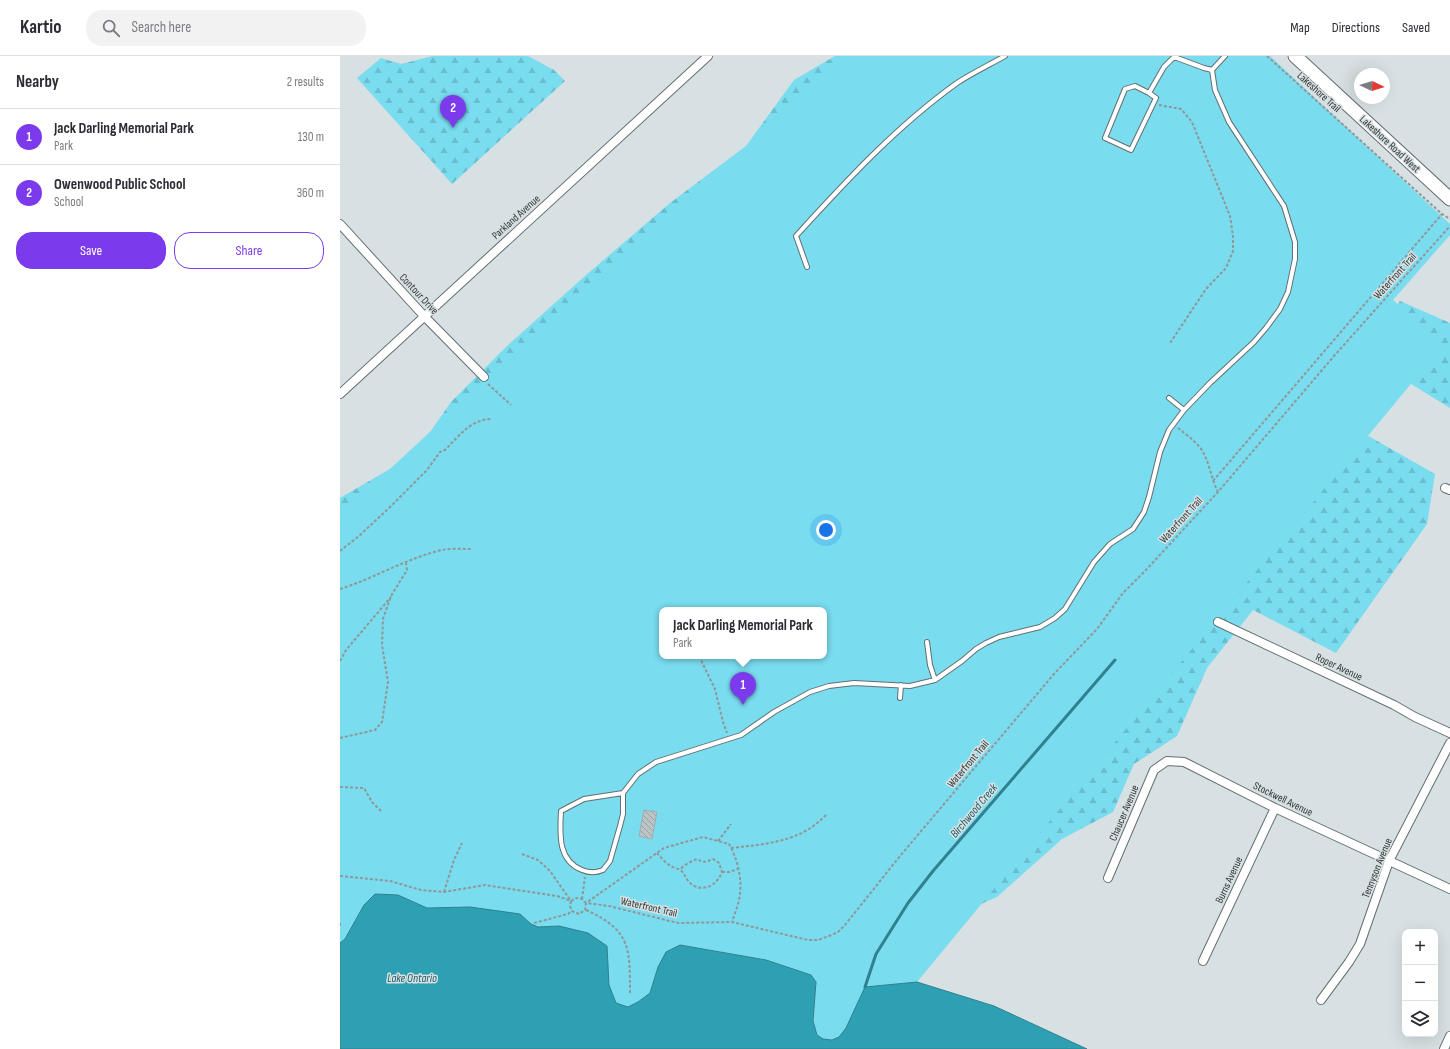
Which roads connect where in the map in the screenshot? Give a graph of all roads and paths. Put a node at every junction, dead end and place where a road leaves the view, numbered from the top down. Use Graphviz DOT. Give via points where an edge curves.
graph roads {
  1 [pos="708,56"];
  2 [pos="1005,56"];
  3 [pos="1225,56"];
  4 [pos="1267,56"];
  5 [pos="1295,56"];
  6 [pos="1212,70"];
  7 [pos="1149,93"];
  8 [pos="1154,104"];
  9 [pos="1450,199"];
  10 [pos="1442,214"];
  11 [pos="1450,219"];
  12 [pos="340,224"];
  13 [pos="1450,226"];
  14 [pos="807,267"];
  15 [pos="424,316"];
  16 [pos="1170,343"];
  17 [pos="484,378"];
  18 [pos="340,394"];
  19 [pos="1169,398"];
  20 [pos="511,405"];
  21 [pos="1184,410"];
  22 [pos="492,419"];
  23 [pos="1173,425"];
  24 [pos="1213,481"];
  25 [pos="1218,492"];
  26 [pos="471,549"];
  27 [pos="340,551"];
  28 [pos="406,563"];
  29 [pos="340,589"];
  30 [pos="392,596"];
  31 [pos="1218,622"];
  32 [pos="927,642"];
  33 [pos="700,659"];
  34 [pos="340,661"];
  35 [pos="935,680"];
  36 [pos="901,685"];
  37 [pos="900,698"];
  38 [pos="1450,733"];
  39 [pos="340,738"];
  40 [pos="730,739"];
  41 [pos="1450,743"];
  42 [pos="1167,761"];
  43 [pos="340,787"];
  44 [pos="624,793"];
  45 [pos="1275,808"];
  46 [pos="381,811"];
  47 [pos="826,815"];
  48 [pos="731,824"];
  49 [pos="718,840"];
  50 [pos="462,843"];
  51 [pos="732,848"];
  52 [pos="657,853"];
  53 [pos="522,854"];
  54 [pos="1390,861"];
  55 [pos="738,868"];
  56 [pos="680,870"];
  57 [pos="586,872"];
  58 [pos="722,872"];
  59 [pos="340,876"];
  60 [pos="1108,878"];
  61 [pos="1450,889"];
  62 [pos="444,892"];
  63 [pos="582,899"];
  64 [pos="571,901"];
  65 [pos="586,903"];
  66 [pos="586,910"];
  67 [pos="572,911"];
  68 [pos="732,922"];
  69 [pos="340,923"];
  70 [pos="534,923"];
  71 [pos="340,928"];
  72 [pos="1203,961"];
  73 [pos="630,994"];
  74 [pos="1321,1000"];
  75 [pos="1450,1036"];
  76 [pos="1444,1049"];
  1 -- 15 [label="street, Parkland Avenue"];
  2 -- 14 [label="lane" via="958,82 913,119 837,191 796,236"];
  3 -- 6 [label="lane"];
  4 -- 10 [label="path, Lakeshore Trail"];
  5 -- 9 [label="main road, Lakeshore Road West"];
  6 -- 7 [label="lane" via="1173,58 1164,67"];
  6 -- 21 [label="lane" via="1215,90 1229,122 1284,206 1295,242 1295,259 1288,292 1276,316 1254,342"];
  7 -- 8 [label="lane" via="1156,98"];
  7 -- 8 [label="lane" via="1135,86 1125,89 1105,138 1131,150"];
  8 -- 16 [label="path" via="1181,109 1192,122 1230,216 1233,236 1233,251 1226,268 1206,289"];
  10 -- 11 [label="path, Lakeshore Trail"];
  10 -- 24 [label="path"];
  12 -- 15 [label="street, Contour Drive"];
  13 -- 25 [label="path, Waterfront Trail"];
  15 -- 17 [label="street, Contour Drive"];
  15 -- 18 [label="street, Parkland Avenue"];
  17 -- 20 [label="path" via="487,384"];
  19 -- 21 [label="lane"];
  21 -- 23 [label="lane"];
  22 -- 27 [label="path" via="471,424 440,452 427,470 389,508"];
  23 -- 24 [label="path" via="1196,443 1204,454"];
  23 -- 35 [label="lane" via="1160,452 1144,512 1133,529 1110,544 1094,562 1065,609 1040,627 999,637 986,643"];
  24 -- 25 [label="path"];
  25 -- 68 [label="path, Waterfront Trail" via="1123,593 1097,629 1054,674 838,932 818,940 808,940"];
  26 -- 28 [label="path" via="443,550"];
  28 -- 29 [label="path"];
  28 -- 30 [label="path" via="407,570"];
  30 -- 34 [label="path" via="346,650"];
  30 -- 39 [label="path" via="383,619 382,645 388,682 382,722 376,730"];
  31 -- 38 [label="street, Roper Avenue"];
  32 -- 35 [label="lane"];
  33 -- 40 [label="path" via="715,689"];
  35 -- 36 [label="lane" via="919,685"];
  36 -- 37 [label="lane"];
  36 -- 40 [label="lane" via="854,683 829,686 810,692 774,712 741,735"];
  40 -- 44 [label="lane" via="656,762 638,774"];
  41 -- 54 [label="street, Tennyson Avenue"];
  42 -- 45 [label="street, Stockwell Avenue" via="1184,762"];
  42 -- 60 [label="street, Chaucer Avenue" via="1154,770"];
  43 -- 46 [label="path" via="364,788"];
  44 -- 57 [label="lane" via="623,814 610,861 603,870"];
  44 -- 57 [label="lane" via="584,799 561,811 562,843 566,859"];
  45 -- 54 [label="street, Stockwell Avenue"];
  45 -- 72 [label="street, Burns Avenue"];
  47 -- 51 [label="path" via="810,829 788,839"];
  48 -- 49 [label="path"];
  49 -- 51 [label="path"];
  49 -- 52 [label="path" via="703,837 664,848"];
  50 -- 62 [label="path"];
  51 -- 55 [label="path"];
  52 -- 56 [label="path" via="670,866"];
  52 -- 65 [label="path"];
  53 -- 64 [label="path" via="538,860 550,871"];
  54 -- 61 [label="street, Stockwell Avenue"];
  54 -- 74 [label="street, Tennyson Avenue" via="1360,944"];
  55 -- 58 [label="path"];
  55 -- 68 [label="path" via="741,880 740,895"];
  56 -- 58 [label="path" via="693,860 708,862 713,859 719,863"];
  56 -- 58 [label="path" via="692,885 704,888 716,883"];
  57 -- 63 [label="path"];
  59 -- 62 [label="path" via="390,881 421,890"];
  62 -- 64 [label="path" via="485,885 557,896"];
  63 -- 64 [label="path" via="576,898"];
  63 -- 65 [label="path"];
  64 -- 67 [label="path"];
  65 -- 66 [label="path"];
  65 -- 68 [label="path, Waterfront Trail" via="678,923"];
  66 -- 67 [label="path" via="579,914"];
  66 -- 73 [label="path" via="606,920 624,939 630,962"];
  67 -- 70 [label="path"];
  69 -- 71 [label="path"];
  75 -- 76 [label="street"];
}
